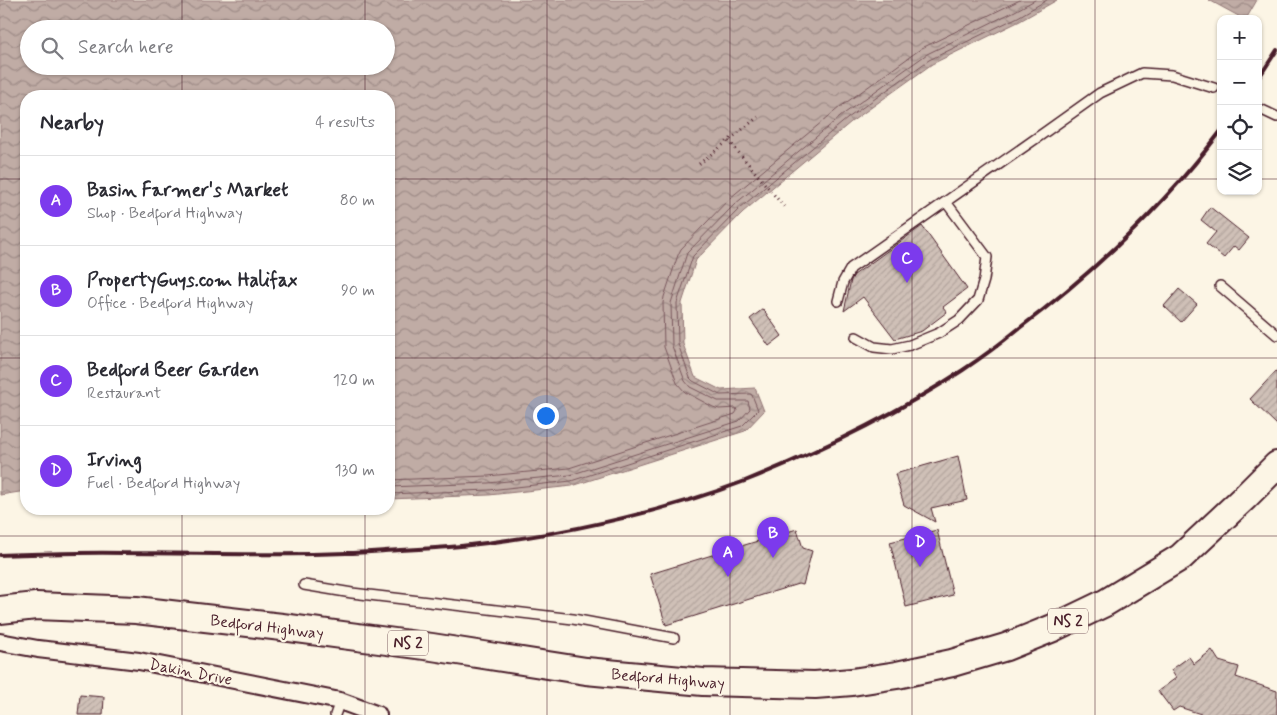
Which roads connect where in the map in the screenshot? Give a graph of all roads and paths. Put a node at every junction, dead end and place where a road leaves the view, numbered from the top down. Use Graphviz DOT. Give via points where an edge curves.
graph roads {
  1 [pos="1214,88"];
  2 [pos="1262,110"];
  3 [pos="758,117"];
  4 [pos="1277,117"];
  5 [pos="729,141"];
  6 [pos="699,164"];
  7 [pos="946,202"];
  8 [pos="786,209"];
  9 [pos="1220,286"];
  10 [pos="838,301"];
  11 [pos="1277,335"];
  12 [pos="856,337"];
  13 [pos="1277,465"];
  14 [pos="304,585"];
  15 [pos="0,610"];
  16 [pos="674,638"];
  17 [pos="0,642"];
  18 [pos="338,708"];
  19 [pos="378,715"];
  1 -- 7 [label="lane" via="1172,75 1142,73 1100,93"];
  2 -- 4 [label="lane"];
  3 -- 5 [label="path"];
  5 -- 6 [label="path"];
  5 -- 8 [label="path"];
  7 -- 10 [label="lane" via="851,268"];
  7 -- 12 [label="lane" via="987,257 978,300 959,320 910,345 892,349 874,347"];
  9 -- 11 [label="lane"];
  13 -- 15 [label="main road, Bedford Highway / NS 2" via="1181,557 1105,603 1006,647 952,663 852,682 815,685 703,682 586,671 432,646 136,610 36,606"];
  14 -- 16 [label="lane" via="352,594 573,619"];
  17 -- 18 [label="street, Dakin Drive" via="139,661"];
  18 -- 19 [label="street, Dakin Drive"];
}
